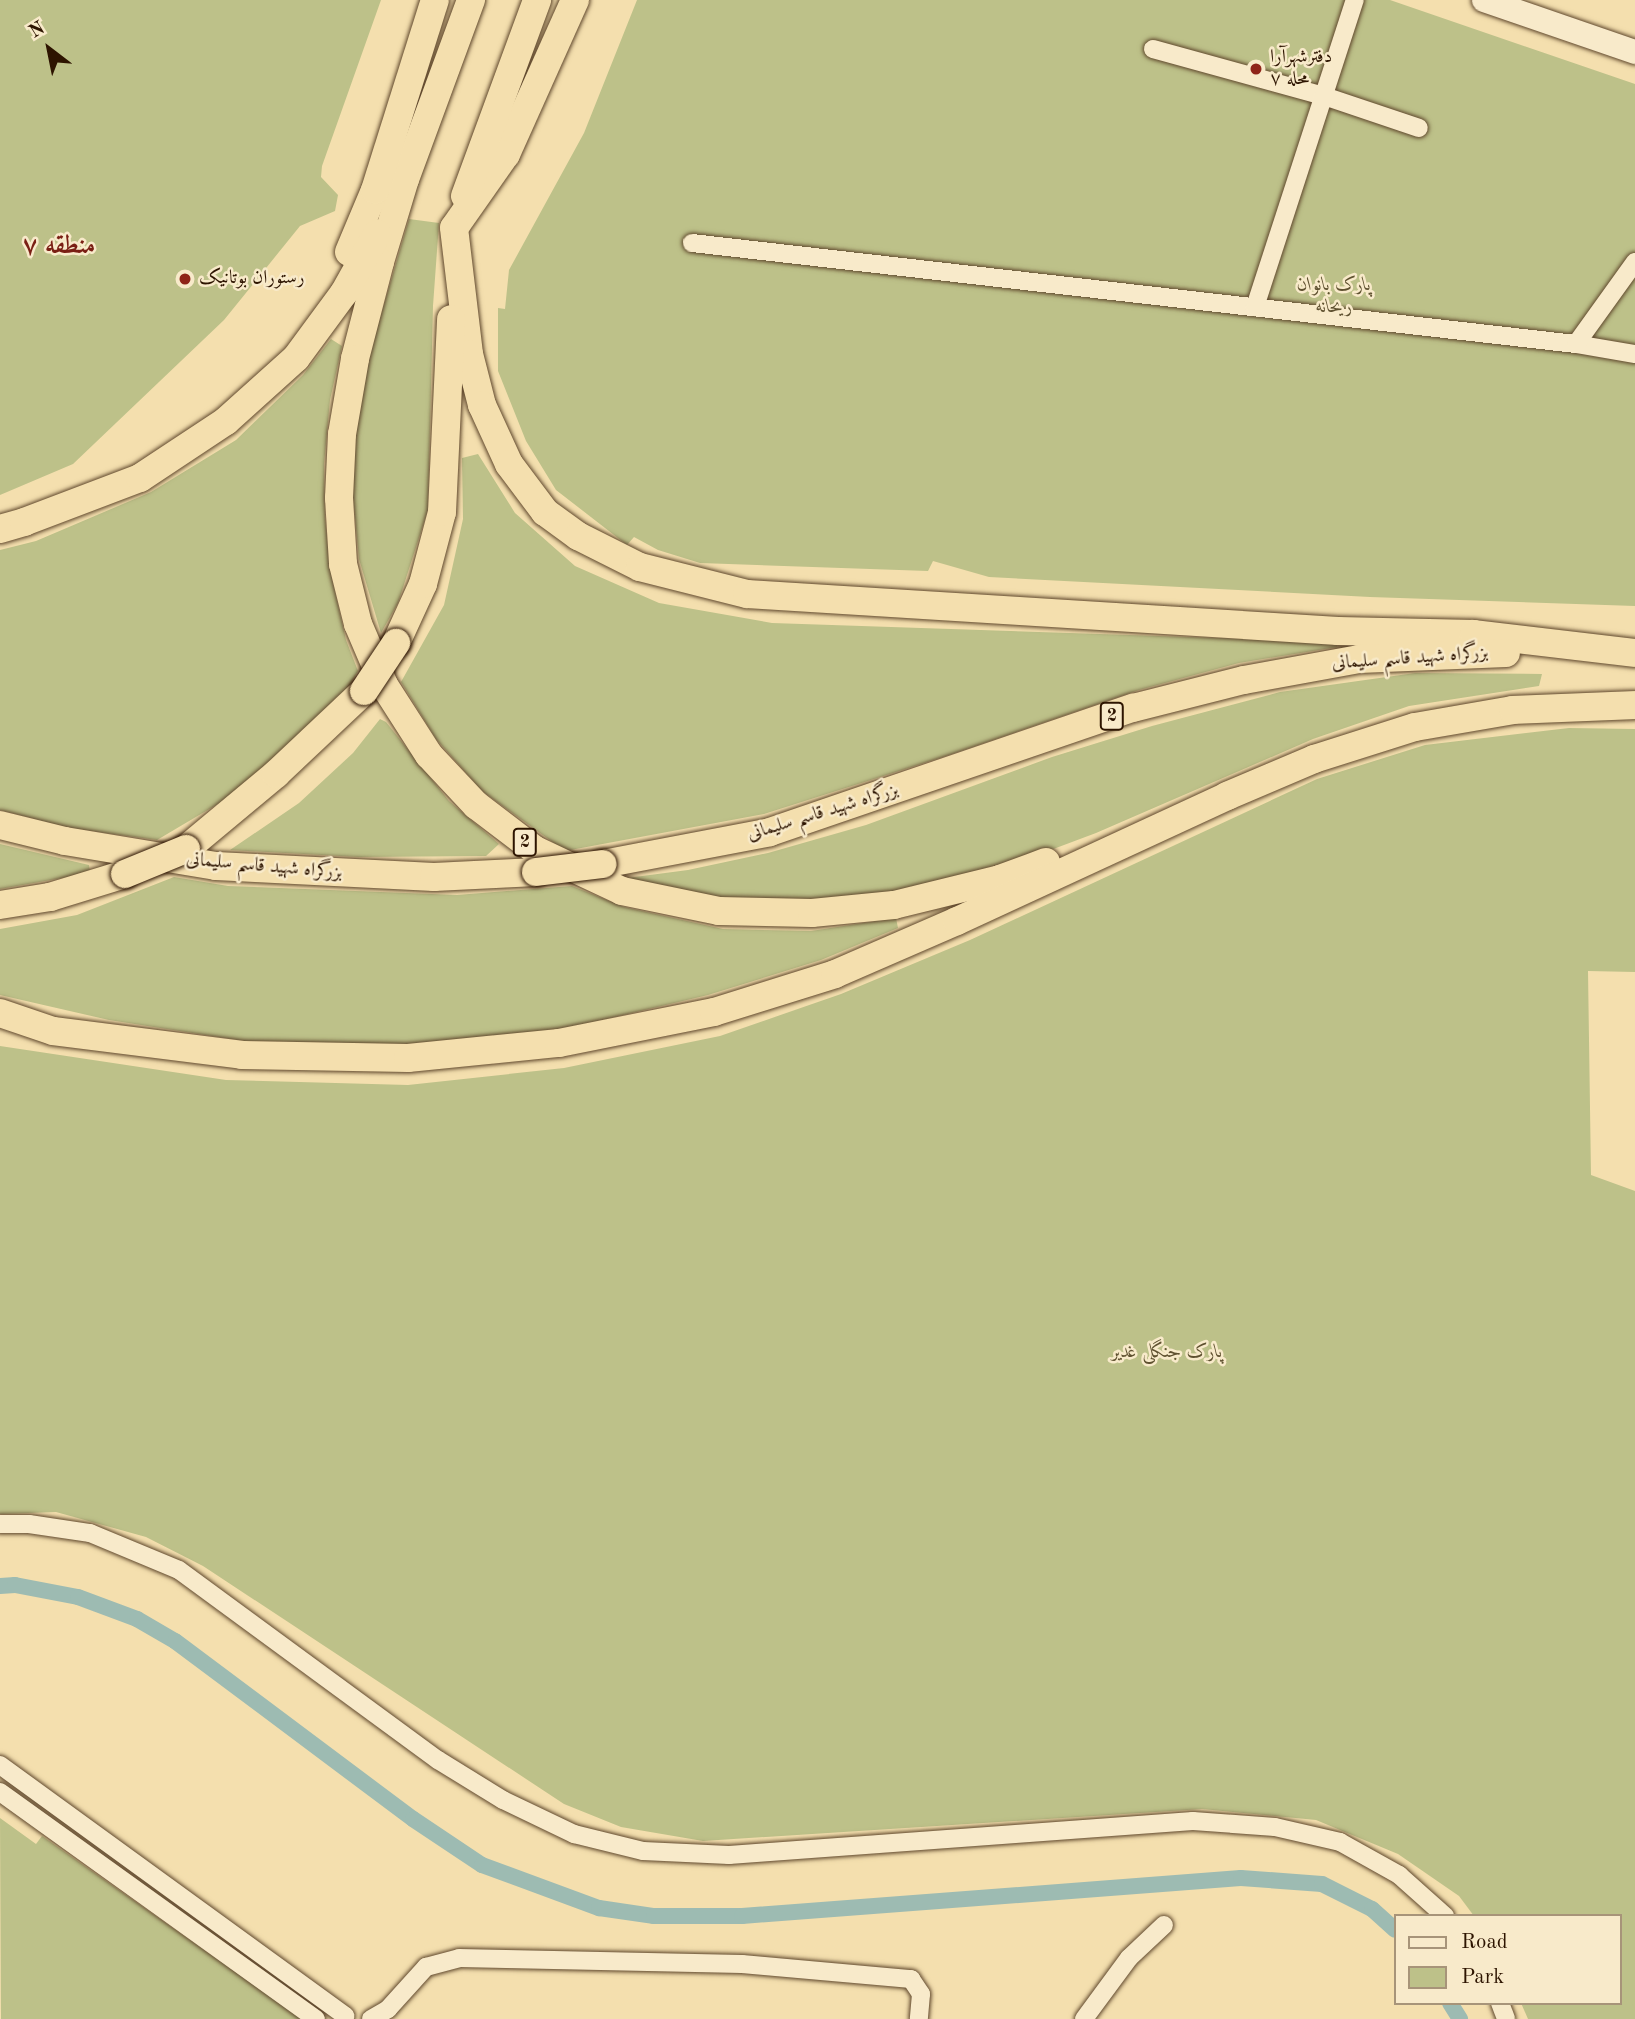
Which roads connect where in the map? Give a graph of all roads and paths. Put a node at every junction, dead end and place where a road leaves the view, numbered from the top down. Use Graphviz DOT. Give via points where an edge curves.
graph roads {
  1 [pos="435,0"];
  2 [pos="471,0"];
  3 [pos="537,0"];
  4 [pos="575,0"];
  5 [pos="1355,0"];
  6 [pos="1484,0"];
  7 [pos="1153,49"];
  8 [pos="1635,52"];
  9 [pos="1324,96"];
  10 [pos="1419,128"];
  11 [pos="405,179"];
  12 [pos="454,228"];
  13 [pos="692,243"];
  14 [pos="1635,262"];
  15 [pos="1255,307"];
  16 [pos="1576,344"];
  17 [pos="1635,354"];
  18 [pos="226,421"];
  19 [pos="0,528"];
  20 [pos="1635,654"];
  21 [pos="1635,705"];
  22 [pos="1227,796"];
  23 [pos="0,825"];
  24 [pos="0,905"];
  25 [pos="0,1013"];
  26 [pos="0,1030"];
  27 [pos="53,1031"];
  28 [pos="0,1524"];
  29 [pos="0,1765"];
  30 [pos="0,1792"];
  31 [pos="40,1794"];
  32 [pos="28,1811"];
  33 [pos="128,1858"];
  34 [pos="115,1875"];
  35 [pos="1444,1914"];
  36 [pos="1164,1925"];
  37 [pos="246,1942"];
  38 [pos="232,1960"];
  39 [pos="348,2018"];
  40 [pos="316,2019"];
  41 [pos="371,2019"];
  42 [pos="919,2019"];
  43 [pos="1084,2019"];
  1 -- 18 [label="highway" via="375,190 339,272 308,321"];
  2 -- 11 [label="highway"];
  3 -- 12 [label="highway"];
  4 -- 12 [label="highway" via="506,154"];
  5 -- 9 [label="street"];
  6 -- 8 [label="main road"];
  7 -- 9 [label="street"];
  9 -- 10 [label="street"];
  9 -- 15 [label="street"];
  11 -- 18 [label="highway" via="344,293 296,358"];
  11 -- 22 [label="highway, 2" via="355,359 342,434 343,564 358,624 384,685 429,755 476,805 536,850 622,891 719,911 812,913 894,905 1000,879"];
  12 -- 20 [label="highway" via="469,354 482,405 509,464 545,512 578,536 640,567 747,594 1338,631 1474,634"];
  12 -- 24 [label="highway, bridge" via="442,512 423,584 396,643 365,691 186,849 50,897"];
  13 -- 15 [label="street"];
  14 -- 16 [label="street"];
  15 -- 16 [label="street"];
  16 -- 17 [label="street"];
  18 -- 19 [label="highway" via="139,478"];
  20 -- 23 [label="highway, بزرگراه شهید قاسم سلیمانی / 2, bridge" via="1489,653 1359,659 1244,680 1133,708 770,832 537,872 435,877 216,866 65,841"];
  21 -- 22 [label="highway, 2" via="1513,709 1415,727 1314,759"];
  22 -- 27 [label="highway" via="835,974 714,1012 559,1043 408,1058 242,1055"];
  25 -- 27 [label="highway"];
  26 -- 27 [label="highway"];
  28 -- 35 [label="street" via="90,1533 179,1570 438,1760 503,1800 574,1834 643,1851 729,1855 1193,1821 1275,1827 1340,1842 1399,1875"];
  29 -- 31 [label="street"];
  30 -- 32 [label="street"];
  31 -- 32 [label="street"];
  31 -- 33 [label="street"];
  32 -- 34 [label="street"];
  33 -- 34 [label="street"];
  33 -- 37 [label="street"];
  34 -- 38 [label="street"];
  36 -- 43 [label="street" via="1129,1958"];
  37 -- 38 [label="street"];
  37 -- 39 [label="street"];
  38 -- 40 [label="street"];
  41 -- 42 [label="street" via="388,2009 426,1967 459,1958 742,1964 911,1979 920,1994"];
}
